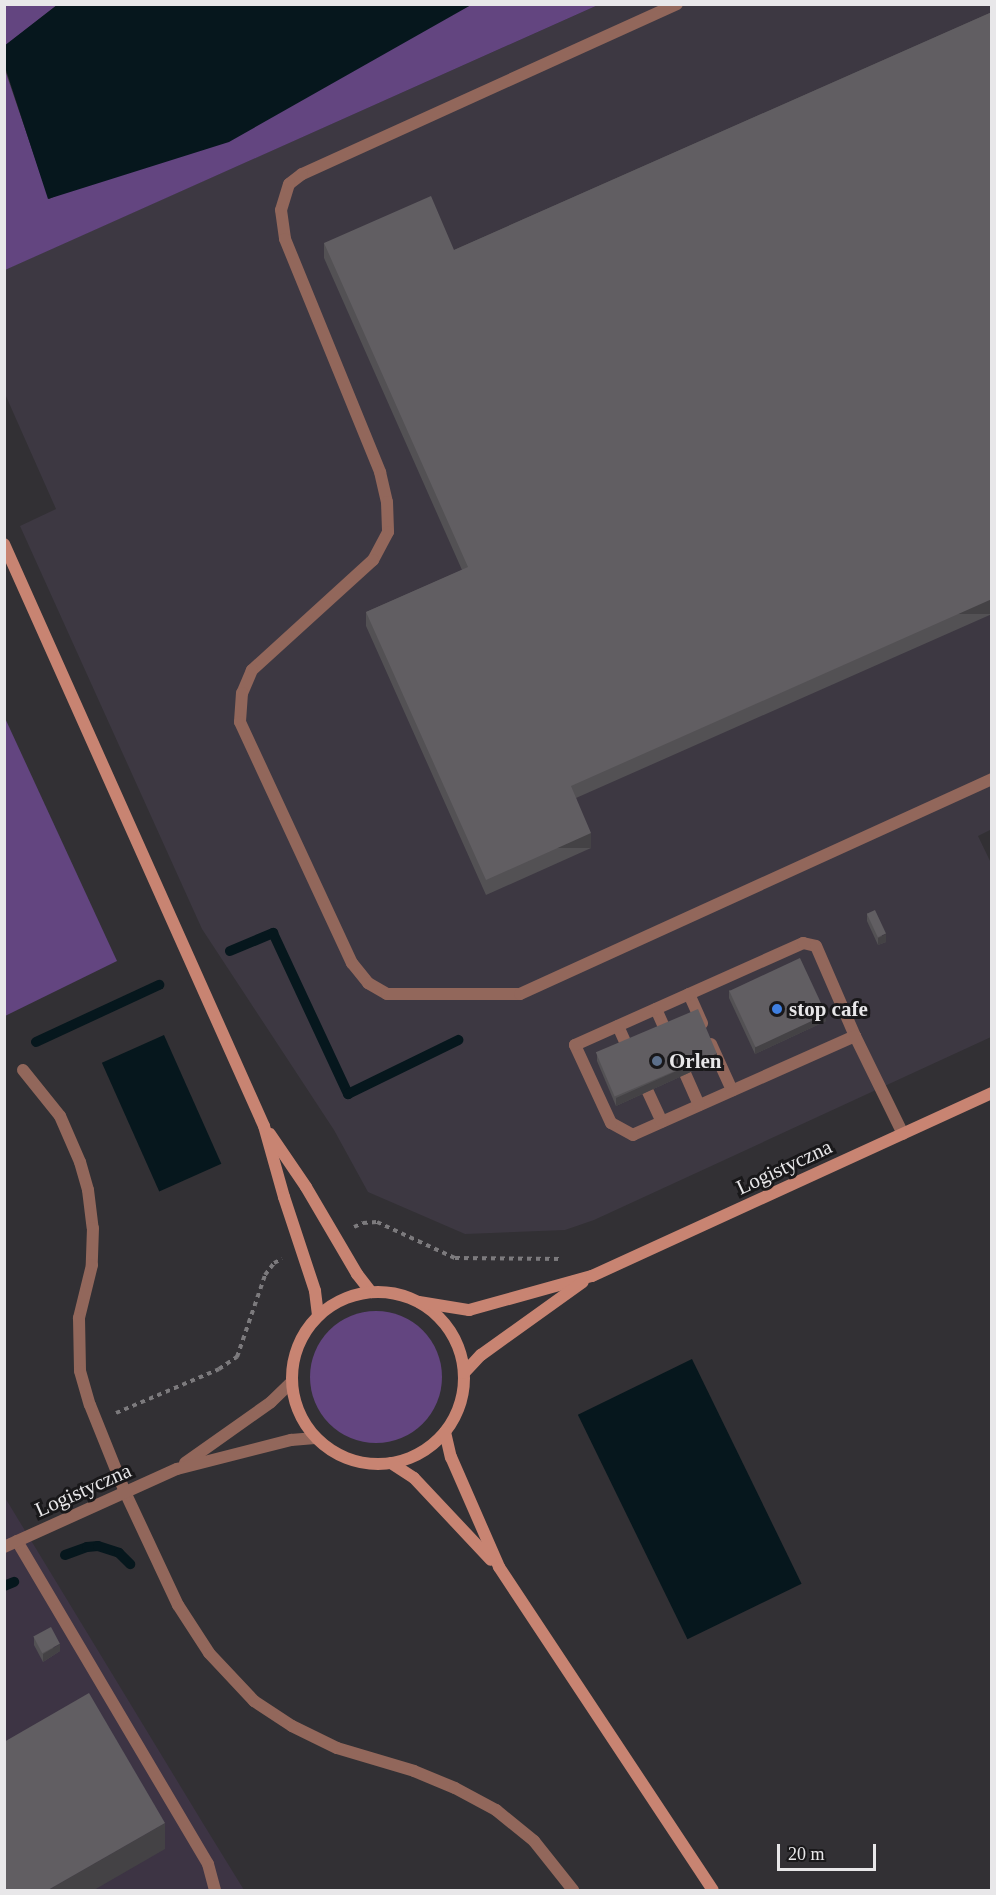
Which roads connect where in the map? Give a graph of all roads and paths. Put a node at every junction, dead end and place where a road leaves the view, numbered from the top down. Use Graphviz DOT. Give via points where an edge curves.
graph roads {
  1 [pos="677,4"];
  2 [pos="4,544"];
  3 [pos="992,779"];
  4 [pos="689,994"];
  5 [pos="656,1009"];
  6 [pos="618,1026"];
  7 [pos="855,1036"];
  8 [pos="23,1070"];
  9 [pos="732,1090"];
  10 [pos="992,1093"];
  11 [pos="699,1105"];
  12 [pos="662,1122"];
  13 [pos="264,1126"];
  14 [pos="903,1134"];
  15 [pos="592,1276"];
  16 [pos="371,1292"];
  17 [pos="419,1302"];
  18 [pos="318,1316"];
  19 [pos="464,1373"];
  20 [pos="291,1383"];
  21 [pos="445,1432"];
  22 [pos="315,1438"];
  23 [pos="391,1463"];
  24 [pos="177,1469"];
  25 [pos="125,1492"];
  26 [pos="17,1541"];
  27 [pos="4,1547"];
  28 [pos="498,1567"];
  29 [pos="215,1890"];
  30 [pos="573,1890"];
  31 [pos="713,1890"];
  1 -- 3 [label="street" via="302,174 289,184 281,210 285,239 380,472 388,532 373,560 252,669 242,693 240,722 352,963 368,983 387,994 520,994"];
  2 -- 13 [label="main road"];
  4 -- 5 [label="street"];
  4 -- 7 [label="street" via="803,943 816,946"];
  4 -- 9 [label="street"];
  5 -- 6 [label="street"];
  5 -- 11 [label="street"];
  6 -- 12 [label="street"];
  6 -- 12 [label="street" via="575,1045 595,1093 611,1123 633,1135"];
  7 -- 9 [label="street"];
  7 -- 14 [label="street"];
  8 -- 25 [label="street" via="60,1116 88,1190 92,1265 79,1318 80,1371 101,1438"];
  9 -- 11 [label="street"];
  10 -- 14 [label="main road, Logistyczna"];
  11 -- 12 [label="street"];
  13 -- 16 [label="main road"];
  13 -- 18 [label="main road" via="315,1291"];
  14 -- 15 [label="main road, Logistyczna"];
  15 -- 17 [label="main road, Logistyczna" via="469,1310"];
  15 -- 19 [label="main road, Logistyczna" via="481,1355"];
  16 -- 17 [label="main road" via="396,1293"];
  16 -- 18 [label="main road" via="333,1303"];
  17 -- 19 [label="main road" via="442,1320 457,1344"];
  18 -- 20 [label="main road" via="297,1347"];
  19 -- 21 [label="main road" via="460,1404"];
  20 -- 22 [label="main road" via="303,1422"];
  20 -- 24 [label="street, Logistyczna" via="271,1402"];
  21 -- 23 [label="main road" via="421,1453"];
  21 -- 28 [label="main road" via="450,1457"];
  22 -- 23 [label="main road" via="337,1454 363,1463"];
  22 -- 24 [label="street, Logistyczna" via="291,1440"];
  23 -- 28 [label="main road" via="414,1478"];
  24 -- 25 [label="street, Logistyczna"];
  25 -- 26 [label="street, Logistyczna"];
  25 -- 30 [label="street" via="178,1605 209,1653 254,1701 292,1726 337,1748 414,1771 496,1810 534,1841"];
  26 -- 27 [label="street, Logistyczna"];
  26 -- 29 [label="street" via="208,1864"];
  28 -- 31 [label="main road"];
}
